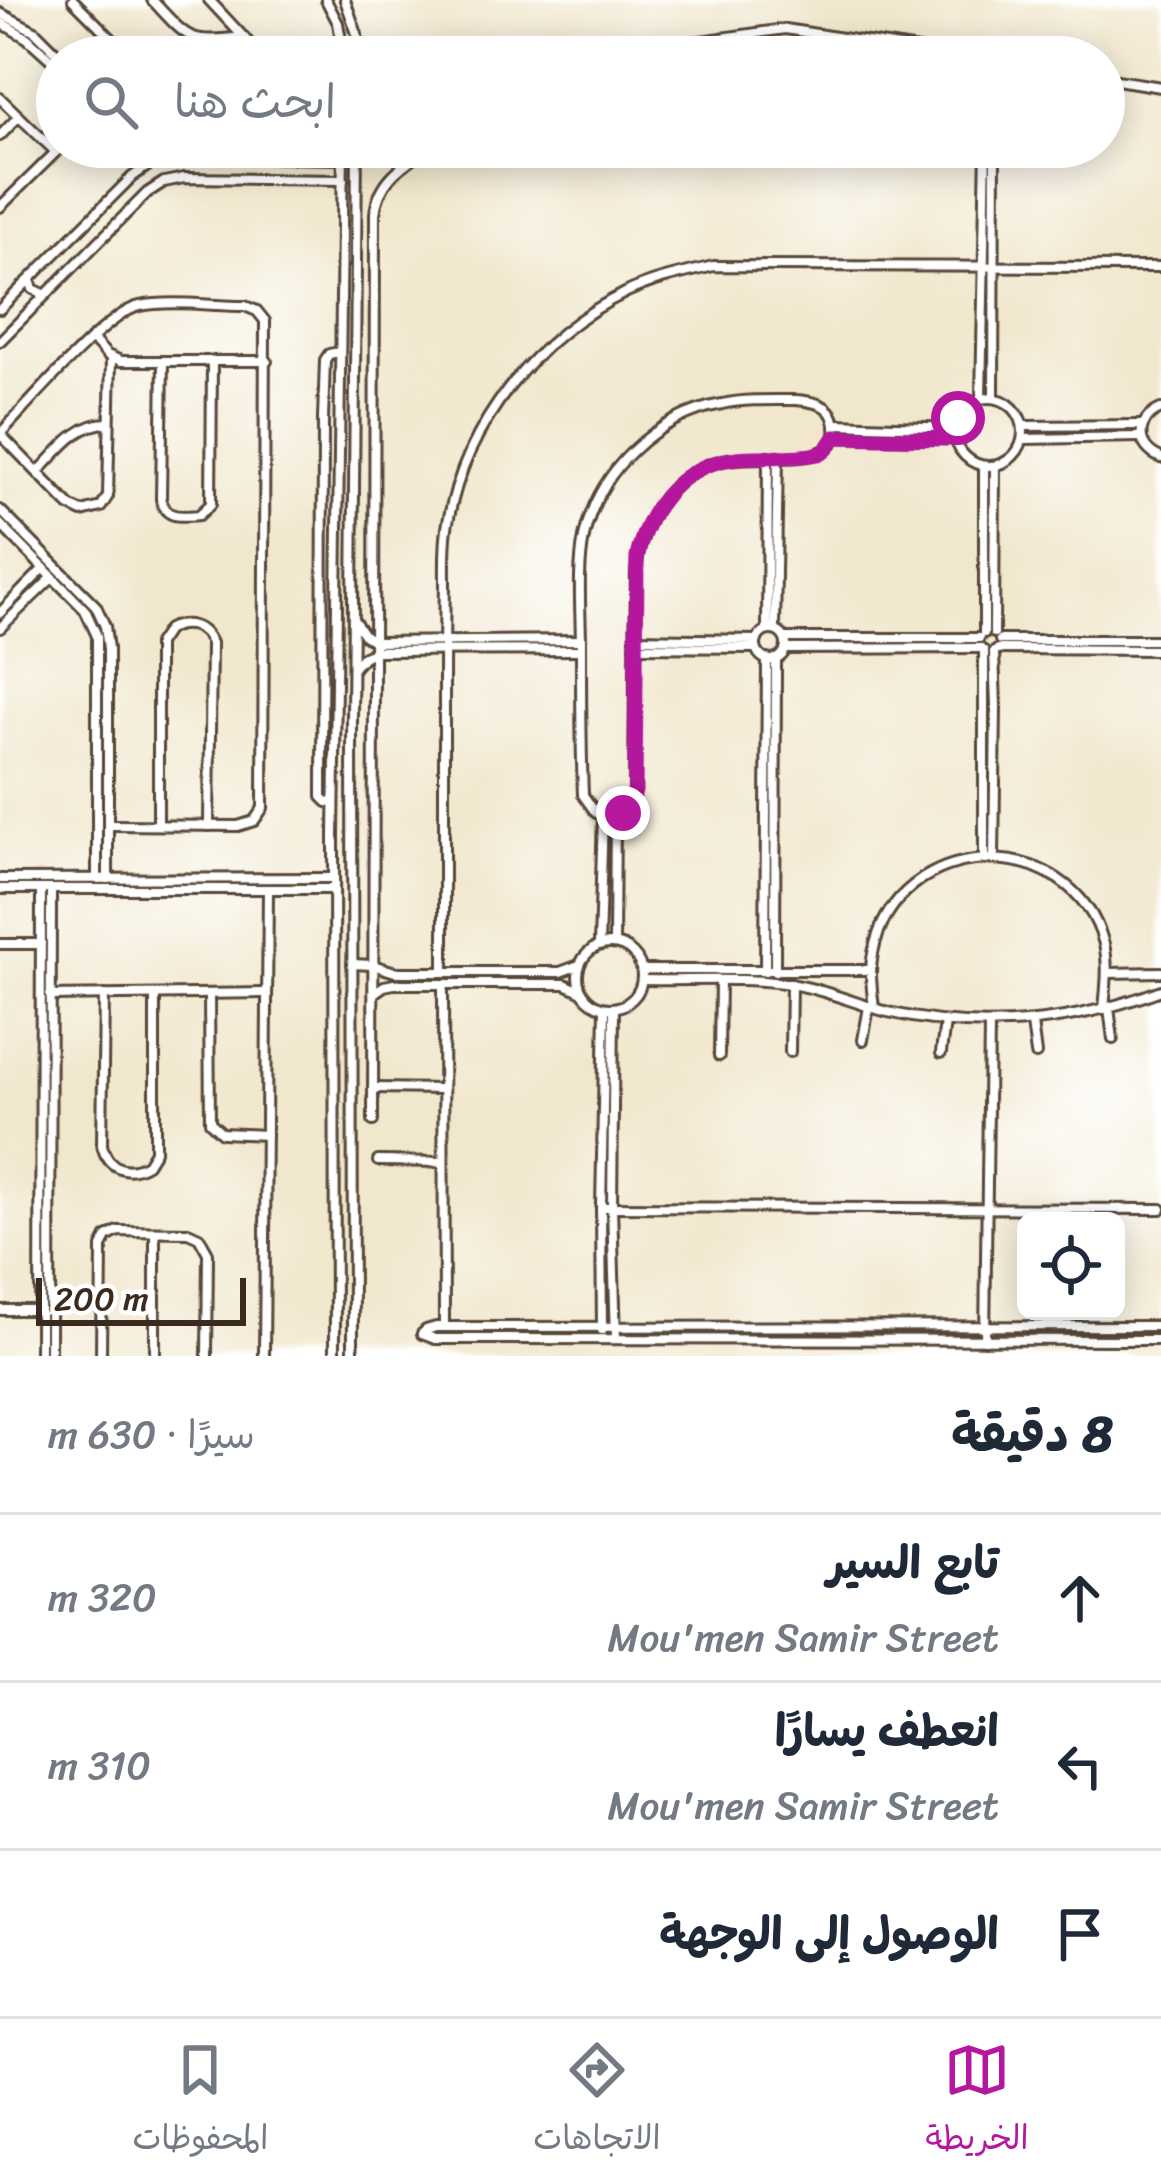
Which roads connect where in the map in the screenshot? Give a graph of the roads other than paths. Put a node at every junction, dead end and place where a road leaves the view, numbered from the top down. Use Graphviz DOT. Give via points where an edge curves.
graph roads {
  1 [pos="73,0"];
  2 [pos="152,0"];
  3 [pos="209,0"];
  4 [pos="326,0"];
  5 [pos="345,0"];
  6 [pos="0,18"];
  7 [pos="39,36"];
  8 [pos="109,36"];
  9 [pos="190,36"];
  10 [pos="242,36"];
  11 [pos="340,36"];
  12 [pos="357,36"];
  13 [pos="734,36"];
  14 [pos="830,36"];
  15 [pos="36,46"];
  16 [pos="1125,81"];
  17 [pos="1161,86"];
  18 [pos="0,98"];
  19 [pos="20,116"];
  20 [pos="36,130"];
  21 [pos="0,136"];
  22 [pos="39,168"];
  23 [pos="146,168"];
  24 [pos="343,168"];
  25 [pos="357,168"];
  26 [pos="401,168"];
  27 [pos="987,168"];
  28 [pos="994,168"];
  29 [pos="343,180"];
  30 [pos="0,207"];
  31 [pos="341,264"];
  32 [pos="356,264"];
  33 [pos="990,267"];
  34 [pos="1161,267"];
  35 [pos="30,280"];
  36 [pos="46,295"];
  37 [pos="10,299"];
  38 [pos="0,309"];
  39 [pos="26,316"];
  40 [pos="92,339"];
  41 [pos="0,341"];
  42 [pos="339,352"];
  43 [pos="111,358"];
  44 [pos="163,361"];
  45 [pos="212,361"];
  46 [pos="267,361"];
  47 [pos="981,398"];
  48 [pos="994,398"];
  49 [pos="1161,409"];
  50 [pos="109,423"];
  51 [pos="836,424"];
  52 [pos="1142,425"];
  53 [pos="1023,426"];
  54 [pos="338,432"];
  55 [pos="354,432"];
  56 [pos="955,433"];
  57 [pos="0,434"];
  58 [pos="835,437"];
  59 [pos="1141,437"];
  60 [pos="1023,439"];
  61 [pos="773,456"];
  62 [pos="1161,458"];
  63 [pos="984,466"];
  64 [pos="995,466"];
  65 [pos="38,472"];
  66 [pos="0,510"];
  67 [pos="0,524"];
  68 [pos="44,568"];
  69 [pos="53,577"];
  70 [pos="0,613"];
  71 [pos="352,619"];
  72 [pos="0,628"];
  73 [pos="771,630"];
  74 [pos="1161,640"];
  75 [pos="635,642"];
  76 [pos="786,643"];
  77 [pos="989,643"];
  78 [pos="756,644"];
  79 [pos="581,645"];
  80 [pos="375,646"];
  81 [pos="444,646"];
  82 [pos="1161,650"];
  83 [pos="771,659"];
  84 [pos="352,669"];
  85 [pos="335,718"];
  86 [pos="352,718"];
  87 [pos="334,803"];
  88 [pos="603,816"];
  89 [pos="615,816"];
  90 [pos="108,825"];
  91 [pos="158,825"];
  92 [pos="208,826"];
  93 [pos="989,859"];
  94 [pos="0,879"];
  95 [pos="97,879"];
  96 [pos="108,879"];
  97 [pos="334,883"];
  98 [pos="0,889"];
  99 [pos="46,889"];
  100 [pos="268,889"];
  101 [pos="0,944"];
  102 [pos="41,944"];
  103 [pos="614,944"];
  104 [pos="599,945"];
  105 [pos="352,964"];
  106 [pos="373,965"];
  107 [pos="579,965"];
  108 [pos="871,970"];
  109 [pos="444,971"];
  110 [pos="770,971"];
  111 [pos="1161,972"];
  112 [pos="1108,973"];
  113 [pos="642,975"];
  114 [pos="720,981"];
  115 [pos="442,984"];
  116 [pos="791,984"];
  117 [pos="1161,990"];
  118 [pos="582,992"];
  119 [pos="267,993"];
  120 [pos="209,994"];
  121 [pos="373,994"];
  122 [pos="104,995"];
  123 [pos="155,995"];
  124 [pos="50,996"];
  125 [pos="609,1008"];
  126 [pos="872,1008"];
  127 [pos="1106,1008"];
  128 [pos="945,1022"];
  129 [pos="1033,1022"];
  130 [pos="989,1025"];
  131 [pos="335,1028"];
  132 [pos="353,1028"];
  133 [pos="1114,1039"];
  134 [pos="863,1040"];
  135 [pos="790,1052"];
  136 [pos="941,1053"];
  137 [pos="1036,1054"];
  138 [pos="719,1056"];
  139 [pos="373,1088"];
  140 [pos="443,1089"];
  141 [pos="45,1090"];
  142 [pos="373,1121"];
  143 [pos="266,1135"];
  144 [pos="378,1161"];
  145 [pos="443,1162"];
  146 [pos="601,1207"];
  147 [pos="612,1207"];
  148 [pos="986,1209"];
  149 [pos="1161,1209"];
  150 [pos="45,1225"];
  151 [pos="155,1232"];
  152 [pos="336,1285"];
  153 [pos="353,1285"];
  154 [pos="0,1310"];
  155 [pos="40,1310"];
  156 [pos="1161,1326"];
  157 [pos="444,1327"];
  158 [pos="986,1327"];
  159 [pos="602,1328"];
  160 [pos="615,1328"];
  161 [pos="602,1339"];
  162 [pos="616,1339"];
  163 [pos="986,1340"];
  164 [pos="1161,1340"];
  165 [pos="40,1356"];
  166 [pos="50,1356"];
  167 [pos="101,1356"];
  168 [pos="155,1356"];
  169 [pos="207,1356"];
  170 [pos="264,1356"];
  171 [pos="335,1356"];
  172 [pos="353,1356"];
  1 -- 8 [label="street"];
  2 -- 9 [label="street"];
  3 -- 10 [label="street"];
  4 -- 11 [label="street"];
  5 -- 12 [label="street"];
  6 -- 7 [label="street"];
  6 -- 15 [label="street"];
  13 -- 14 [label="street" via="785,29"];
  16 -- 17 [label="street"];
  18 -- 19 [label="street"];
  19 -- 20 [label="street"];
  19 -- 21 [label="street"];
  22 -- 30 [label="street"];
  23 -- 35 [label="street"];
  24 -- 29 [label="street"];
  25 -- 32 [label="street"];
  26 -- 80 [label="street" via="376,203"];
  27 -- 33 [label="street"];
  28 -- 33 [label="street"];
  29 -- 31 [label="street"];
  29 -- 36 [label="street" via="164,182"];
  31 -- 32 [label="street"];
  31 -- 42 [label="street"];
  32 -- 55 [label="street"];
  33 -- 34 [label="street"];
  33 -- 47 [label="street"];
  33 -- 48 [label="street"];
  33 -- 81 [label="street" via="714,266 630,291 578,322 503,393 469,454 446,534"];
  35 -- 36 [label="street"];
  35 -- 37 [label="street"];
  36 -- 39 [label="street"];
  37 -- 38 [label="street"];
  37 -- 39 [label="street"];
  39 -- 41 [label="street"];
  40 -- 43 [label="street"];
  40 -- 46 [label="street" via="135,307 244,306 265,321"];
  40 -- 57 [label="street"];
  42 -- 54 [label="street"];
  42 -- 87 [label="street" via="325,360 323,418 322,796"];
  43 -- 44 [label="street"];
  43 -- 50 [label="street"];
  44 -- 45 [label="street"];
  44 -- 45 [label="street" via="161,499 175,516 199,515 212,504"];
  45 -- 46 [label="street"];
  46 -- 92 [label="street" via="262,808 246,825"];
  47 -- 48 [label="street"];
  47 -- 56 [label="street" via="963,409"];
  48 -- 53 [label="street" via="1010,404"];
  49 -- 52 [label="street"];
  50 -- 65 [label="street" via="80,430"];
  50 -- 65 [label="street" via="101,507 76,510"];
  51 -- 56 [label="street"];
  51 -- 58 [label="street"];
  51 -- 79 [label="street" via="815,401 737,402 680,417 649,437 614,472 585,532"];
  52 -- 53 [label="street"];
  52 -- 59 [label="street"];
  53 -- 60 [label="street"];
  54 -- 55 [label="street"];
  54 -- 85 [label="street"];
  55 -- 71 [label="street"];
  56 -- 58 [label="street"];
  56 -- 63 [label="street" via="965,457"];
  57 -- 65 [label="street"];
  58 -- 61 [label="street" via="818,454"];
  59 -- 60 [label="street"];
  59 -- 62 [label="street"];
  60 -- 64 [label="street" via="1013,457"];
  61 -- 73 [label="street"];
  61 -- 75 [label="street" via="707,466 662,500 640,541"];
  63 -- 64 [label="street"];
  63 -- 77 [label="street"];
  64 -- 77 [label="street"];
  66 -- 90 [label="street" via="102,619"];
  67 -- 68 [label="street"];
  68 -- 69 [label="street"];
  68 -- 70 [label="street"];
  69 -- 72 [label="street"];
  69 -- 95 [label="street" via="89,616 98,642"];
  71 -- 80 [label="street"];
  71 -- 84 [label="street"];
  73 -- 76 [label="street"];
  73 -- 78 [label="street"];
  74 -- 77 [label="street"];
  75 -- 78 [label="street"];
  75 -- 89 [label="street" via="635,791"];
  76 -- 77 [label="street"];
  76 -- 83 [label="street"];
  77 -- 82 [label="street"];
  77 -- 93 [label="street"];
  78 -- 83 [label="street"];
  79 -- 81 [label="street"];
  79 -- 88 [label="street" via="584,795"];
  80 -- 81 [label="street"];
  80 -- 84 [label="street"];
  80 -- 106 [label="street"];
  81 -- 109 [label="street"];
  83 -- 110 [label="street"];
  84 -- 86 [label="street"];
  85 -- 86 [label="street"];
  85 -- 87 [label="street"];
  86 -- 105 [label="street"];
  87 -- 97 [label="street"];
  88 -- 89 [label="street"];
  88 -- 104 [label="street"];
  89 -- 103 [label="street"];
  90 -- 91 [label="street"];
  90 -- 96 [label="street"];
  91 -- 92 [label="street"];
  91 -- 92 [label="street" via="158,644 167,629 192,625 211,643"];
  93 -- 108 [label="street" via="938,870 900,898 882,924"];
  93 -- 112 [label="street" via="1034,866 1069,888 1094,920"];
  94 -- 95 [label="street"];
  95 -- 96 [label="street"];
  96 -- 97 [label="street"];
  97 -- 100 [label="street"];
  97 -- 131 [label="street"];
  98 -- 99 [label="street"];
  99 -- 100 [label="street"];
  99 -- 102 [label="street"];
  99 -- 124 [label="street"];
  100 -- 119 [label="street"];
  101 -- 102 [label="street"];
  102 -- 141 [label="street"];
  103 -- 104 [label="street"];
  103 -- 113 [label="street" via="632,952"];
  104 -- 107 [label="street"];
  105 -- 106 [label="street"];
  105 -- 132 [label="street"];
  106 -- 109 [label="street" via="395,973"];
  106 -- 121 [label="street"];
  107 -- 109 [label="street" via="560,972"];
  107 -- 118 [label="street"];
  108 -- 110 [label="street"];
  108 -- 126 [label="street"];
  110 -- 113 [label="street"];
  111 -- 112 [label="street"];
  112 -- 127 [label="street"];
  113 -- 114 [label="street"];
  113 -- 125 [label="street" via="630,1002"];
  114 -- 116 [label="street"];
  114 -- 138 [label="street"];
  115 -- 118 [label="street" via="565,984"];
  115 -- 121 [label="street" via="389,984"];
  115 -- 140 [label="street"];
  116 -- 126 [label="street"];
  116 -- 135 [label="street"];
  117 -- 127 [label="street"];
  118 -- 125 [label="street"];
  119 -- 120 [label="street"];
  119 -- 143 [label="street"];
  120 -- 123 [label="street"];
  120 -- 143 [label="street" via="210,1122 222,1133"];
  121 -- 139 [label="street"];
  122 -- 123 [label="street"];
  122 -- 123 [label="street" via="101,1145 106,1159 126,1170 140,1168 154,1151"];
  122 -- 124 [label="street"];
  124 -- 141 [label="street"];
  125 -- 146 [label="street"];
  125 -- 147 [label="street"];
  126 -- 128 [label="street"];
  126 -- 134 [label="street"];
  127 -- 129 [label="street"];
  127 -- 133 [label="street"];
  128 -- 130 [label="street"];
  128 -- 136 [label="street"];
  129 -- 130 [label="street"];
  129 -- 137 [label="street"];
  130 -- 148 [label="street"];
  131 -- 132 [label="street"];
  131 -- 152 [label="street"];
  132 -- 153 [label="street"];
  139 -- 140 [label="street"];
  139 -- 142 [label="street"];
  140 -- 145 [label="street"];
  141 -- 150 [label="street"];
  143 -- 170 [label="street"];
  144 -- 145 [label="street"];
  145 -- 157 [label="street"];
  146 -- 147 [label="street"];
  146 -- 159 [label="street"];
  147 -- 148 [label="street"];
  147 -- 160 [label="street"];
  148 -- 149 [label="street"];
  148 -- 158 [label="street"];
  150 -- 155 [label="street"];
  150 -- 166 [label="street"];
  151 -- 167 [label="street" via="118,1231 104,1241"];
  151 -- 168 [label="street"];
  151 -- 169 [label="street" via="188,1232 206,1247"];
  152 -- 153 [label="street"];
  152 -- 171 [label="street"];
  153 -- 172 [label="street"];
  154 -- 155 [label="street"];
  155 -- 165 [label="street"];
  156 -- 158 [label="street"];
  157 -- 159 [label="street"];
  157 -- 161 [label="street" via="422,1334"];
  158 -- 160 [label="street"];
  158 -- 163 [label="street"];
  159 -- 160 [label="street"];
  159 -- 161 [label="street"];
  160 -- 162 [label="street"];
  161 -- 162 [label="street"];
  162 -- 163 [label="street"];
  163 -- 164 [label="street"];
}
